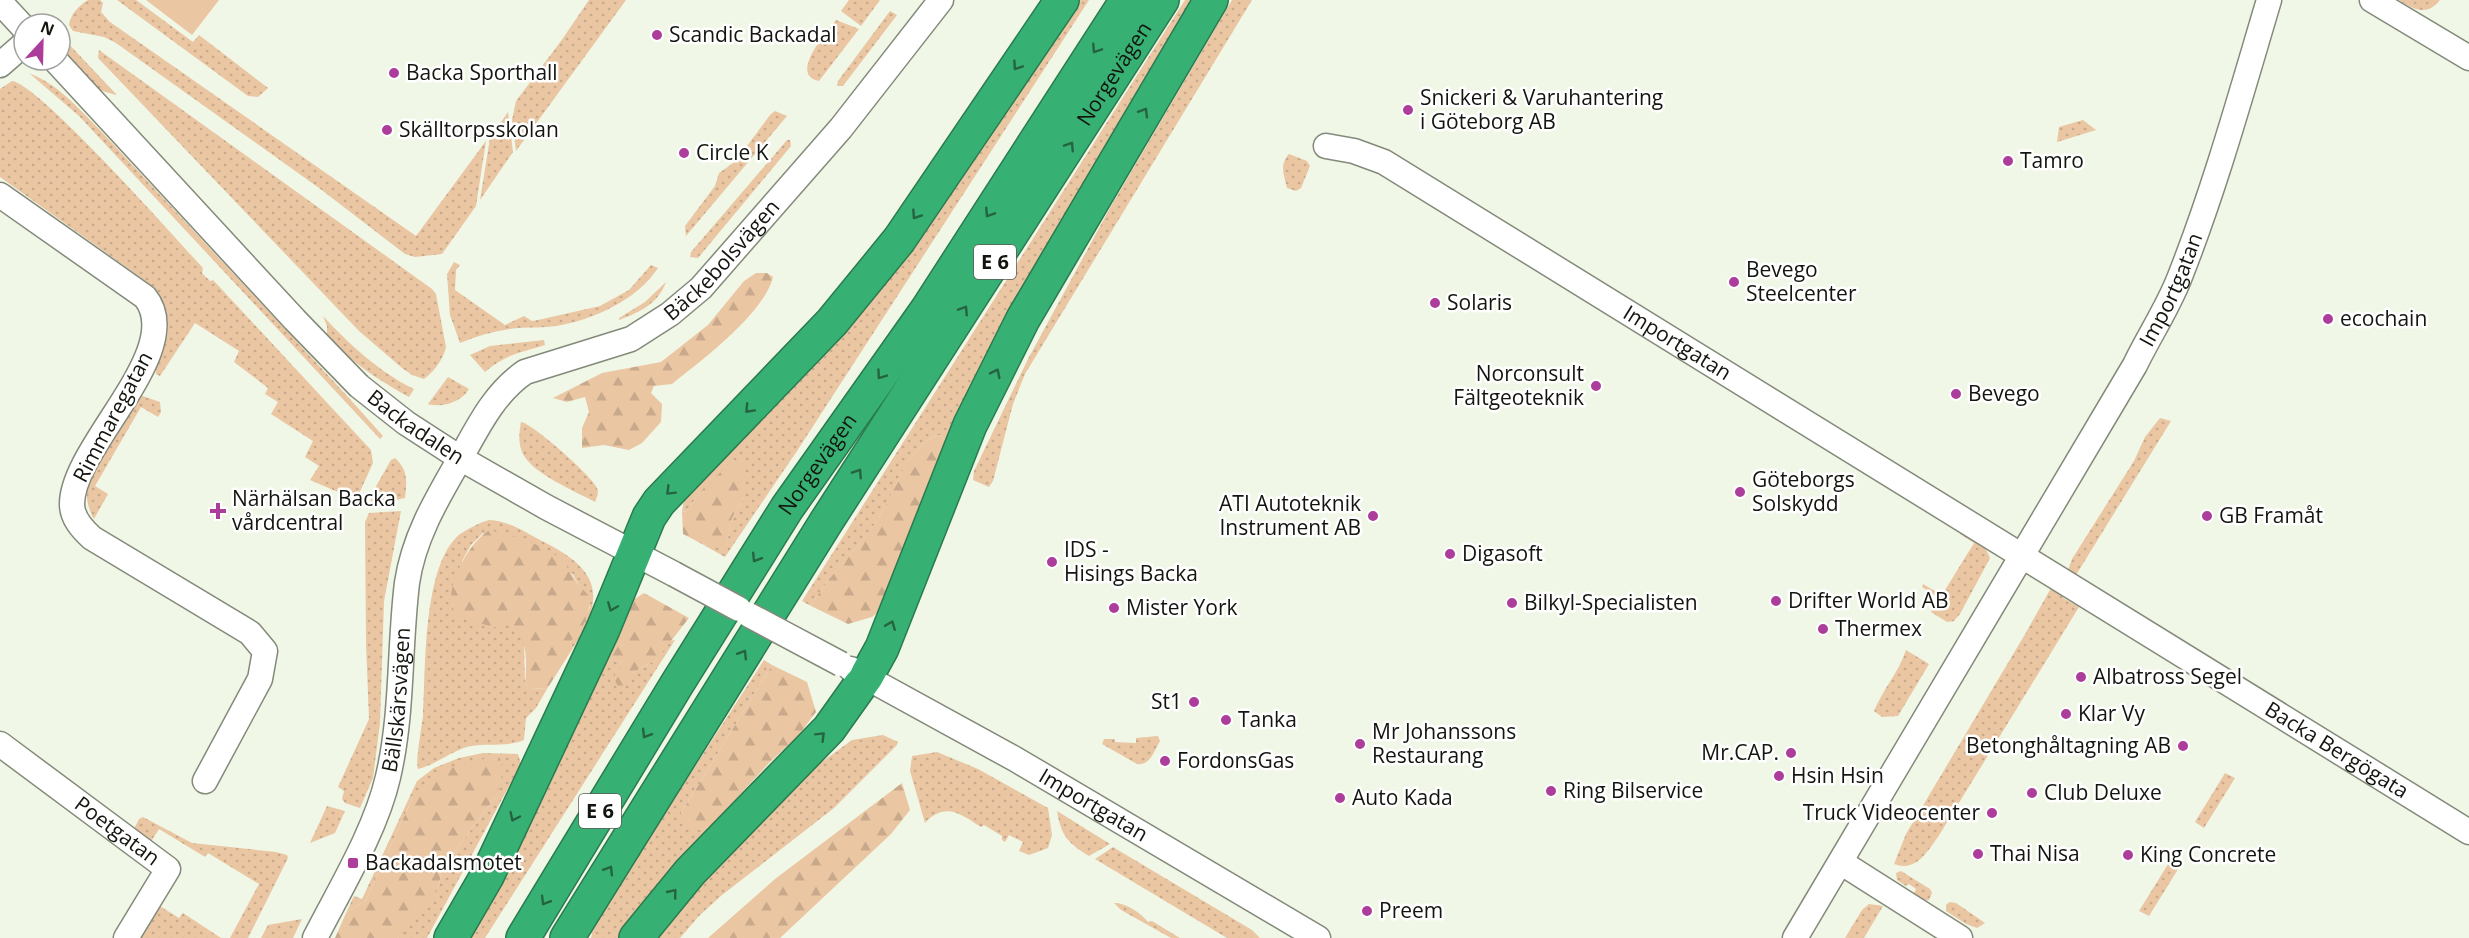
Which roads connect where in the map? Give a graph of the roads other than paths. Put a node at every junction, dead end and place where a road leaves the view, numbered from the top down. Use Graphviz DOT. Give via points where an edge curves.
graph roads {
  1 [pos="941,0"];
  2 [pos="1062,0"];
  3 [pos="1127,0"];
  4 [pos="1162,0"];
  5 [pos="1211,0"];
  6 [pos="2268,0"];
  7 [pos="2372,0"];
  8 [pos="0,3"];
  9 [pos="12,16"];
  10 [pos="12,55"];
  11 [pos="2469,58"];
  12 [pos="0,65"];
  13 [pos="66,72"];
  14 [pos="1326,146"];
  15 [pos="0,195"];
  16 [pos="460,458"];
  17 [pos="634,553"];
  18 [pos="2022,555"];
  19 [pos="853,670"];
  20 [pos="0,744"];
  21 [pos="205,781"];
  22 [pos="2469,831"];
  23 [pos="1842,863"];
  24 [pos="126,938"];
  25 [pos="315,938"];
  26 [pos="451,938"];
  27 [pos="523,938"];
  28 [pos="567,938"];
  29 [pos="636,938"];
  30 [pos="1318,938"];
  31 [pos="1795,938"];
  32 [pos="1960,938"];
  1 -- 16 [label="street, Bäckebolsvägen" via="841,128 701,288 631,339 525,372 500,394"];
  2 -- 17 [label="highway, one-way" via="899,240 832,322 659,502"];
  3 -- 27 [label="highway, Norgevägen / E 6, one-way" via="927,309 787,508"];
  28 -- 4 [label="highway, Norgevägen / E 6, one-way" via="826,522"];
  19 -- 5 [label="highway, one-way" via="882,648 970,425 1023,319"];
  6 -- 18 [label="street, Importgatan" via="2227,139 2178,280 2135,365"];
  7 -- 11 [label="street"];
  8 -- 9 [label="street"];
  10 -- 12 [label="street"];
  13 -- 16 [label="street, Backadalen" via="359,386"];
  14 -- 18 [label="street, Importgatan" via="1384,162"];
  15 -- 21 [label="street, Rimmaregatan" via="151,305 156,324 145,363 78,476 72,503 76,519 92,538 250,633 265,651 260,679"];
  16 -- 17 [label="street, Backadalen"];
  16 -- 25 [label="street, Bällskärsvägen" via="430,513 407,582 394,754 381,803"];
  17 -- 19 [label="street, Backadalen, bridge"];
  17 -- 26 [label="highway, one-way" via="603,628 486,876"];
  18 -- 22 [label="street, Backa Bergögata"];
  18 -- 23 [label="street, Importgatan"];
  29 -- 19 [label="highway, one-way" via="690,872 829,729"];
  19 -- 30 [label="street, Importgatan" via="1015,759"];
  20 -- 24 [label="street, Poetgatan" via="168,869"];
  23 -- 31 [label="street, Importgatan"];
  23 -- 32 [label="street"];
}
